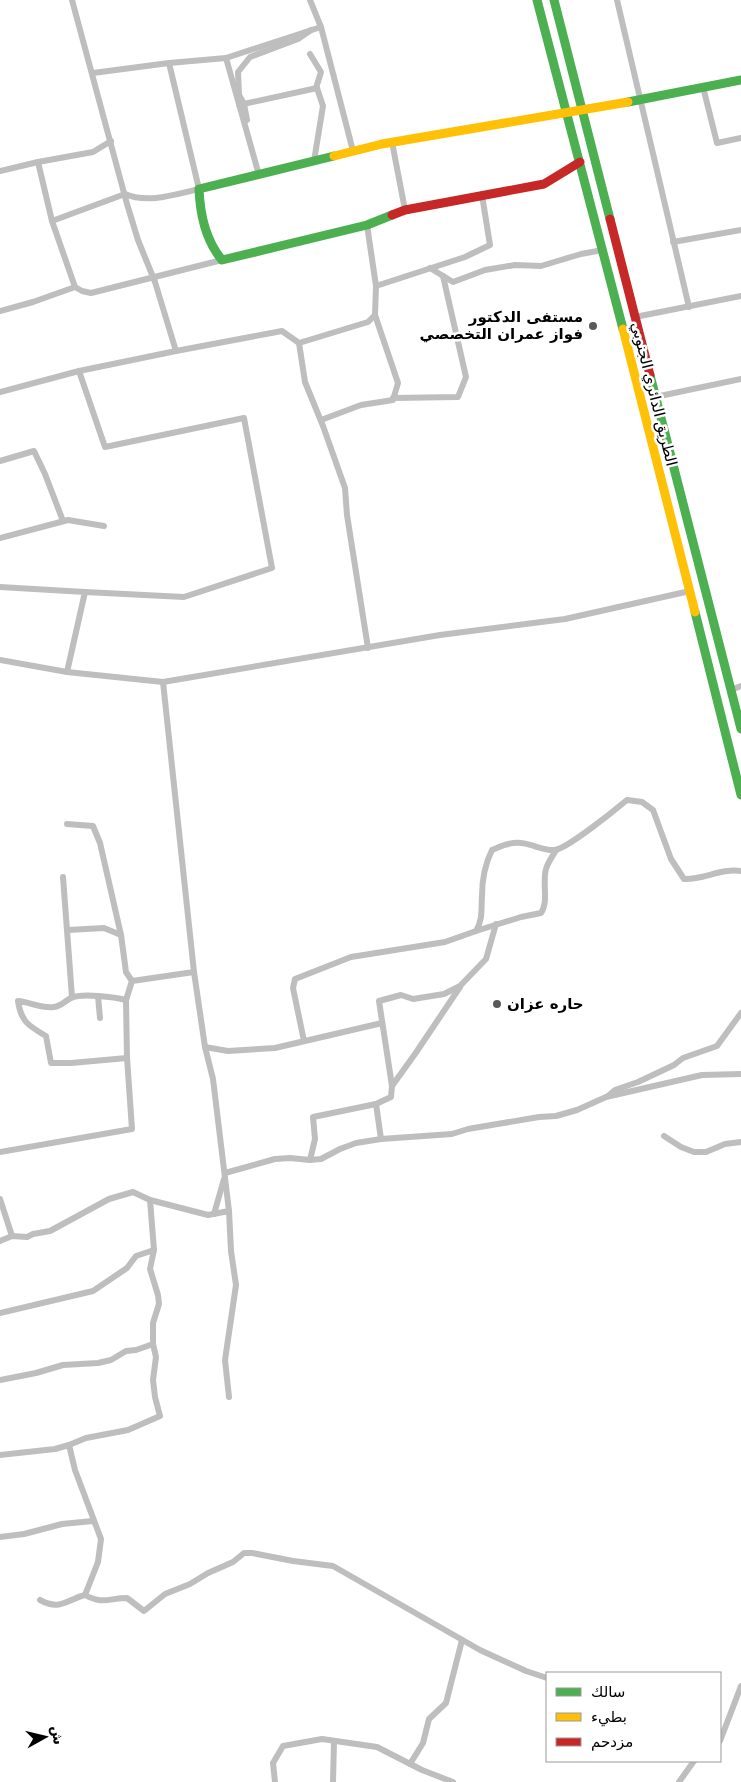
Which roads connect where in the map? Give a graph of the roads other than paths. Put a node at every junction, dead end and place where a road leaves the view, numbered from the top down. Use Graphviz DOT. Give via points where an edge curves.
graph roads {
  1 [pos="72,0"];
  2 [pos="310,0"];
  3 [pos="537,0"];
  4 [pos="554,0"];
  5 [pos="617,0"];
  6 [pos="321,27"];
  7 [pos="311,30"];
  8 [pos="310,54"];
  9 [pos="226,58"];
  10 [pos="169,63"];
  11 [pos="93,73"];
  12 [pos="741,80"];
  13 [pos="704,87"];
  14 [pos="316,88"];
  15 [pos="640,100"];
  16 [pos="242,104"];
  17 [pos="582,110"];
  18 [pos="567,112"];
  19 [pos="741,138"];
  20 [pos="111,140"];
  21 [pos="392,142"];
  22 [pos="353,151"];
  23 [pos="314,161"];
  24 [pos="38,162"];
  25 [pos="580,162"];
  26 [pos="0,172"];
  27 [pos="259,175"];
  28 [pos="199,190"];
  29 [pos="125,194"];
  30 [pos="482,195"];
  31 [pos="405,210"];
  32 [pos="52,221"];
  33 [pos="367,225"];
  34 [pos="741,230"];
  35 [pos="673,242"];
  36 [pos="603,250"];
  37 [pos="222,260"];
  38 [pos="430,268"];
  39 [pos="443,276"];
  40 [pos="154,279"];
  41 [pos="376,286"];
  42 [pos="75,287"];
  43 [pos="741,296"];
  44 [pos="689,307"];
  45 [pos="0,311"];
  46 [pos="375,315"];
  47 [pos="635,317"];
  48 [pos="299,343"];
  49 [pos="176,351"];
  50 [pos="79,371"];
  51 [pos="741,379"];
  52 [pos="0,392"];
  53 [pos="655,397"];
  54 [pos="393,398"];
  55 [pos="321,420"];
  56 [pos="0,461"];
  57 [pos="63,521"];
  58 [pos="104,526"];
  59 [pos="0,538"];
  60 [pos="0,587"];
  61 [pos="690,591"];
  62 [pos="85,592"];
  63 [pos="368,648"];
  64 [pos="0,660"];
  65 [pos="67,672"];
  66 [pos="163,682"];
  67 [pos="741,686"];
  68 [pos="731,690"];
  69 [pos="741,729"];
  70 [pos="741,795"];
  71 [pos="67,824"];
  72 [pos="556,850"];
  73 [pos="741,871"];
  74 [pos="63,877"];
  75 [pos="496,924"];
  76 [pos="68,930"];
  77 [pos="476,931"];
  78 [pos="120,935"];
  79 [pos="194,972"];
  80 [pos="132,981"];
  81 [pos="460,986"];
  82 [pos="98,996"];
  83 [pos="72,997"];
  84 [pos="126,1000"];
  85 [pos="741,1013"];
  86 [pos="100,1018"];
  87 [pos="382,1023"];
  88 [pos="304,1041"];
  89 [pos="205,1047"];
  90 [pos="127,1058"];
  91 [pos="741,1074"];
  92 [pos="392,1086"];
  93 [pos="606,1097"];
  94 [pos="376,1104"];
  95 [pos="664,1136"];
  96 [pos="381,1139"];
  97 [pos="741,1142"];
  98 [pos="0,1152"];
  99 [pos="310,1160"];
  100 [pos="225,1173"];
  101 [pos="0,1199"];
  102 [pos="150,1200"];
  103 [pos="229,1211"];
  104 [pos="214,1214"];
  105 [pos="12,1236"];
  106 [pos="0,1240"];
  107 [pos="154,1250"];
  108 [pos="0,1313"];
  109 [pos="153,1344"];
  110 [pos="0,1380"];
  111 [pos="229,1397"];
  112 [pos="69,1445"];
  113 [pos="0,1455"];
  114 [pos="93,1521"];
  115 [pos="0,1537"];
  116 [pos="85,1595"];
  117 [pos="40,1600"];
  118 [pos="462,1640"];
  119 [pos="546,1678"];
  120 [pos="741,1686"];
  121 [pos="721,1738"];
  122 [pos="334,1741"];
  123 [pos="693,1762"];
  124 [pos="410,1764"];
  125 [pos="275,1782"];
  126 [pos="333,1782"];
  127 [pos="450,1782"];
  128 [pos="679,1782"];
  1 -- 11 [label="street"];
  2 -- 6 [label="street"];
  3 -- 18 [label="main road, الطريق الدائري الجنوبي"];
  4 -- 17 [label="main road, الطريق الدائري الجنوبي"];
  5 -- 15 [label="street"];
  6 -- 7 [label="street"];
  6 -- 22 [label="street"];
  7 -- 9 [label="street"];
  7 -- 16 [label="street" via="298,39 250,57 238,72"];
  8 -- 14 [label="street" via="321,72"];
  9 -- 10 [label="street"];
  9 -- 16 [label="street"];
  10 -- 11 [label="street"];
  10 -- 28 [label="street"];
  11 -- 20 [label="street"];
  12 -- 13 [label="main road"];
  13 -- 15 [label="main road"];
  13 -- 19 [label="street" via="717,143"];
  14 -- 16 [label="street"];
  14 -- 23 [label="street" via="324,106"];
  15 -- 17 [label="main road"];
  15 -- 35 [label="street"];
  16 -- 27 [label="street"];
  17 -- 18 [label="main road"];
  17 -- 47 [label="main road, الطريق الدائري الجنوبي"];
  18 -- 21 [label="main road"];
  18 -- 25 [label="main road, الطريق الدائري الجنوبي"];
  20 -- 24 [label="street" via="93,152"];
  20 -- 29 [label="street"];
  21 -- 22 [label="main road"];
  21 -- 31 [label="street"];
  22 -- 23 [label="main road"];
  23 -- 27 [label="main road"];
  24 -- 26 [label="street"];
  24 -- 32 [label="street"];
  25 -- 30 [label="main road" via="544,184"];
  25 -- 36 [label="main road, الطريق الدائري الجنوبي"];
  27 -- 28 [label="main road"];
  28 -- 29 [label="street" via="153,198 133,198"];
  28 -- 37 [label="main road" via="199,201 215,254"];
  29 -- 32 [label="street"];
  29 -- 40 [label="street" via="138,240"];
  30 -- 31 [label="main road"];
  30 -- 38 [label="street" via="490,245"];
  31 -- 33 [label="main road"];
  32 -- 42 [label="street"];
  33 -- 37 [label="main road"];
  33 -- 41 [label="street"];
  34 -- 35 [label="street"];
  35 -- 44 [label="street"];
  36 -- 39 [label="street" via="541,266 515,265 485,270 453,282"];
  36 -- 61 [label="main road, الطريق الدائري الجنوبي"];
  37 -- 40 [label="street"];
  38 -- 39 [label="street"];
  38 -- 41 [label="street"];
  39 -- 54 [label="street" via="466,377 458,397"];
  40 -- 42 [label="street" via="91,293"];
  40 -- 49 [label="street"];
  41 -- 46 [label="street"];
  42 -- 45 [label="street"];
  43 -- 44 [label="street"];
  44 -- 47 [label="street"];
  46 -- 48 [label="street" via="368,322"];
  46 -- 54 [label="street" via="398,383"];
  47 -- 53 [label="main road, الطريق الدائري الجنوبي"];
  48 -- 49 [label="street" via="282,331"];
  48 -- 55 [label="street" via="305,382"];
  49 -- 50 [label="street"];
  50 -- 52 [label="street"];
  50 -- 62 [label="street" via="105,447 244,418 272,568 184,596"];
  51 -- 53 [label="street"];
  53 -- 68 [label="main road, الطريق الدائري الجنوبي"];
  54 -- 55 [label="street" via="361,405"];
  55 -- 63 [label="street" via="345,488"];
  56 -- 57 [label="street" via="34,451"];
  57 -- 58 [label="street"];
  57 -- 59 [label="street"];
  60 -- 62 [label="street"];
  61 -- 63 [label="street" via="565,619"];
  61 -- 70 [label="main road, الطريق الدائري الجنوبي"];
  62 -- 65 [label="street"];
  63 -- 66 [label="street"];
  64 -- 65 [label="street"];
  65 -- 66 [label="street"];
  66 -- 79 [label="street"];
  67 -- 68 [label="street"];
  68 -- 69 [label="main road, الطريق الدائري الجنوبي"];
  71 -- 78 [label="street" via="94,826"];
  72 -- 73 [label="street" via="628,800 642,802 653,810 671,859 684,879"];
  72 -- 75 [label="street" via="546,868 545,908 541,914"];
  72 -- 77 [label="street" via="522,843 505,844 492,850 486,862 482,918"];
  74 -- 76 [label="street"];
  75 -- 77 [label="street"];
  75 -- 81 [label="street" via="486,958"];
  76 -- 78 [label="street" via="104,928"];
  76 -- 83 [label="street"];
  77 -- 88 [label="street" via="445,942 351,957 295,979 293,988"];
  78 -- 80 [label="street" via="126,972"];
  79 -- 80 [label="street"];
  79 -- 89 [label="street"];
  80 -- 84 [label="street"];
  81 -- 87 [label="street" via="444,994 413,999 401,995 379,1001"];
  81 -- 92 [label="street"];
  82 -- 83 [label="street"];
  82 -- 84 [label="street"];
  82 -- 86 [label="street"];
  83 -- 90 [label="street" via="53,1008 18,1002 20,1014 28,1025 46,1036 50,1063"];
  84 -- 90 [label="street"];
  85 -- 93 [label="street" via="716,1046 683,1058 674,1066 615,1090"];
  87 -- 88 [label="street"];
  87 -- 92 [label="street"];
  88 -- 89 [label="street" via="250,1050"];
  89 -- 100 [label="street" via="213,1079"];
  90 -- 98 [label="street" via="132,1129"];
  91 -- 93 [label="street" via="702,1075"];
  92 -- 94 [label="street" via="391,1096"];
  93 -- 96 [label="street" via="556,1116 452,1134"];
  94 -- 96 [label="street"];
  94 -- 99 [label="street" via="313,1117 315,1139"];
  95 -- 97 [label="street" via="694,1152"];
  96 -- 99 [label="street" via="356,1143 321,1159"];
  99 -- 100 [label="street" via="275,1159"];
  100 -- 103 [label="street"];
  100 -- 104 [label="street"];
  101 -- 105 [label="street"];
  102 -- 104 [label="street" via="208,1216"];
  102 -- 105 [label="street" via="136,1193 127,1193 109,1199 50,1231 27,1238"];
  102 -- 107 [label="street"];
  103 -- 104 [label="street"];
  103 -- 111 [label="street" via="236,1285 225,1360"];
  105 -- 106 [label="street"];
  107 -- 108 [label="street" via="136,1256 127,1268 88,1292"];
  107 -- 109 [label="street" via="150,1269 159,1304 152,1323"];
  109 -- 110 [label="street" via="126,1351 111,1360 63,1365"];
  109 -- 112 [label="street" via="156,1358 153,1380 160,1416 128,1430 86,1438"];
  112 -- 113 [label="street"];
  112 -- 114 [label="street"];
  114 -- 115 [label="street"];
  114 -- 116 [label="street" via="101,1546"];
  116 -- 117 [label="street" via="56,1606"];
  116 -- 118 [label="street" via="102,1602 127,1598 144,1611 165,1594 233,1562 244,1553 252,1553 333,1566"];
  118 -- 119 [label="street"];
  118 -- 124 [label="street" via="446,1703 429,1719 423,1743"];
  120 -- 121 [label="street"];
  122 -- 124 [label="street" via="377,1747"];
  122 -- 125 [label="street" via="322,1739 283,1746 273,1763"];
  122 -- 126 [label="street"];
  123 -- 128 [label="street"];
  124 -- 127 [label="street"];
}
